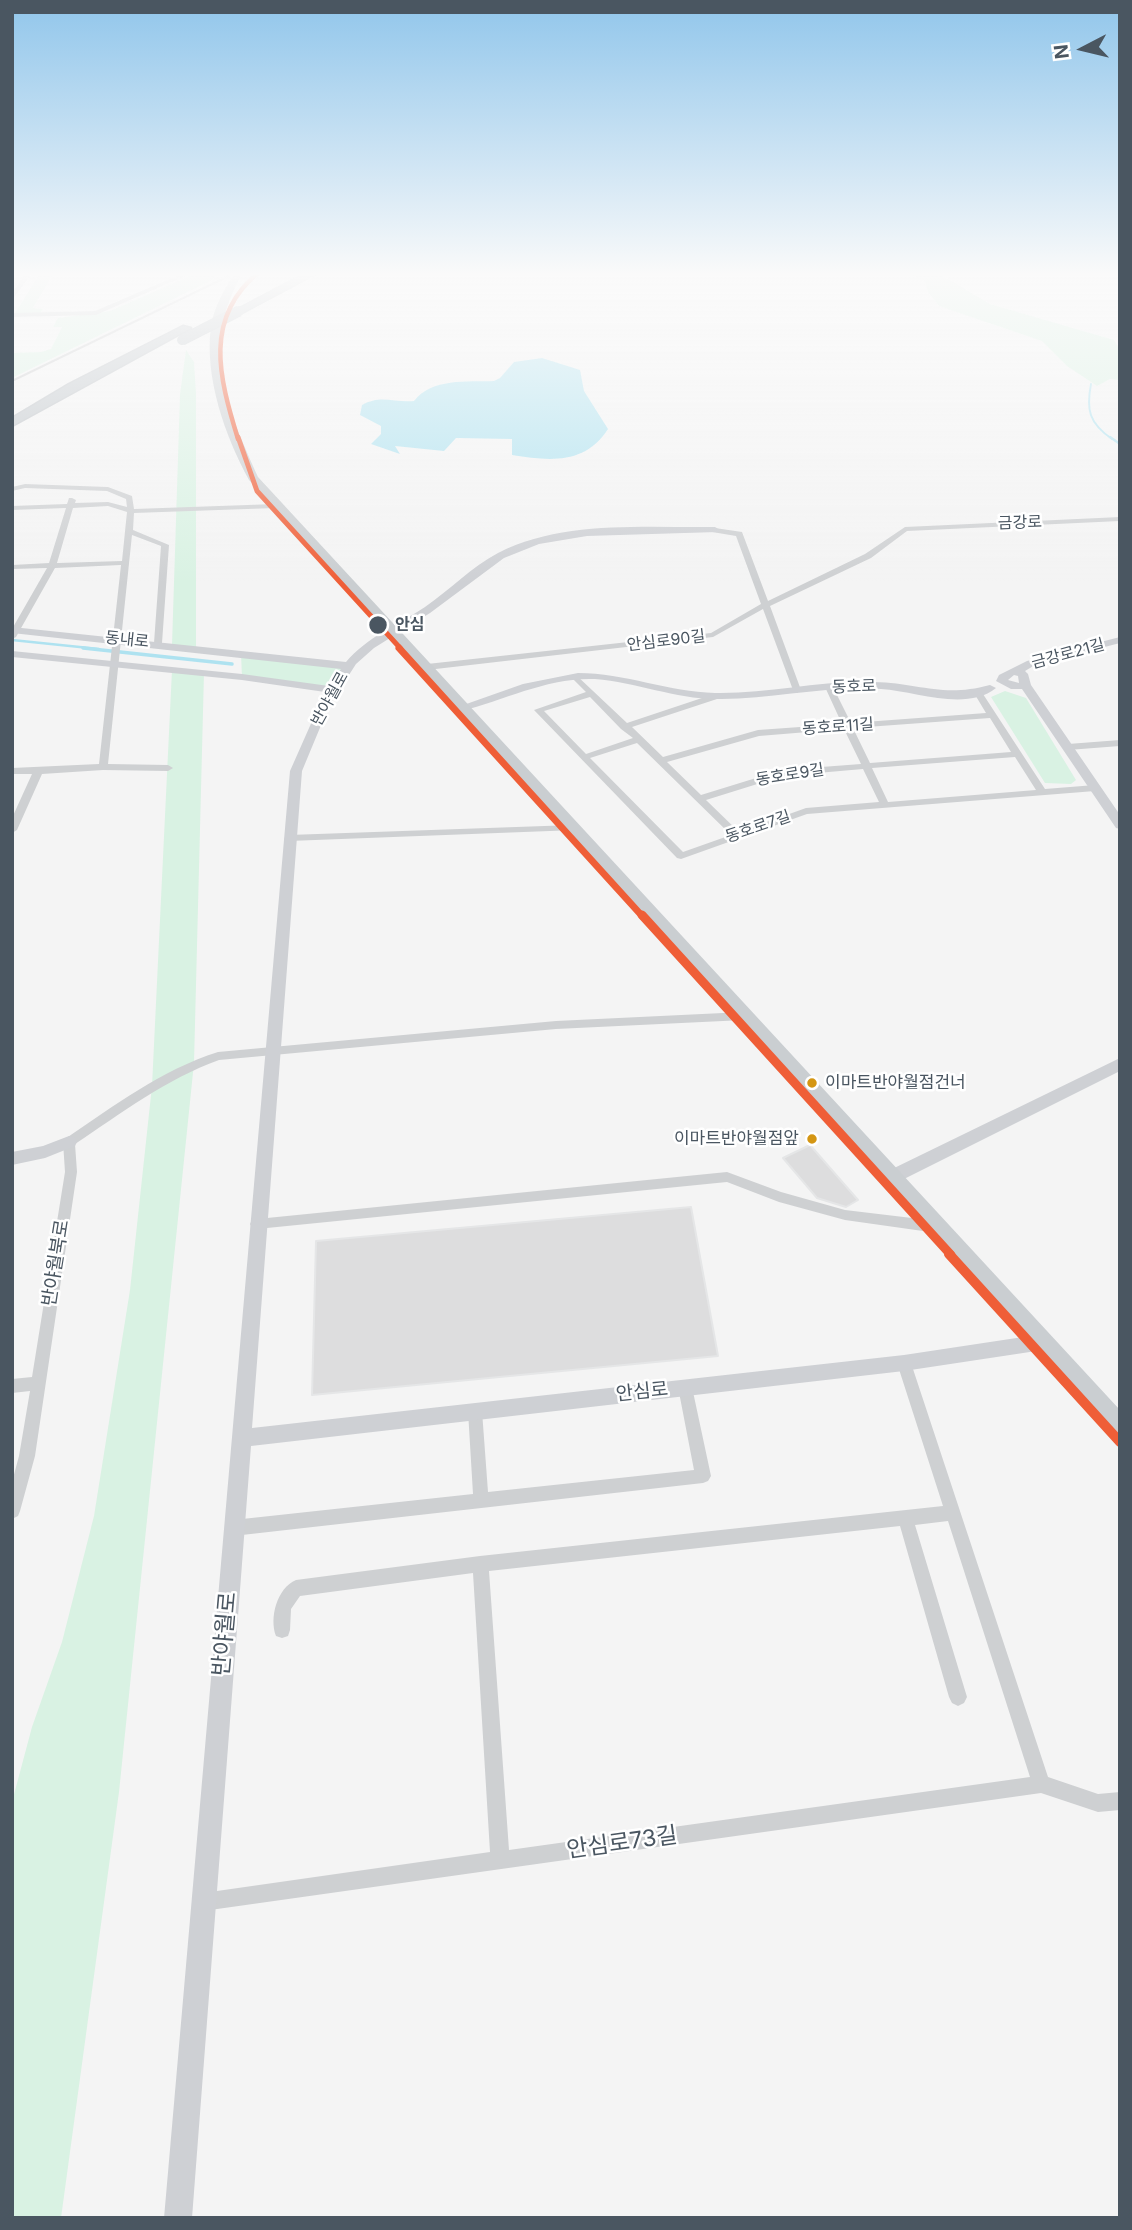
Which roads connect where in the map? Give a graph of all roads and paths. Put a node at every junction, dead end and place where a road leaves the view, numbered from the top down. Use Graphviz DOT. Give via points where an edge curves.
graph roads {
  1 [pos="93,376"];
  2 [pos="113,376"];
  3 [pos="216,376"];
  4 [pos="12,423"];
  5 [pos="12,436"];
  6 [pos="76,488"];
  7 [pos="12,489"];
  8 [pos="70,506"];
  9 [pos="276,506"];
  10 [pos="12,508"];
  11 [pos="131,511"];
  12 [pos="1120,519"];
  13 [pos="921,527"];
  14 [pos="715,530"];
  15 [pos="129,531"];
  16 [pos="125,563"];
  17 [pos="52,566"];
  18 [pos="12,567"];
  19 [pos="765,605"];
  20 [pos="392,631"];
  21 [pos="14,632"];
  22 [pos="116,639"];
  23 [pos="1120,640"];
  24 [pos="158,643"];
  25 [pos="12,654"];
  26 [pos="241,654"];
  27 [pos="113,664"];
  28 [pos="348,666"];
  29 [pos="427,667"];
  30 [pos="1017,671"];
  31 [pos="242,677"];
  32 [pos="575,677"];
  33 [pos="1004,682"];
  34 [pos="1025,685"];
  35 [pos="829,687"];
  36 [pos="335,690"];
  37 [pos="797,690"];
  38 [pos="984,691"];
  39 [pos="590,694"];
  40 [pos="717,696"];
  41 [pos="461,708"];
  42 [pos="993,715"];
  43 [pos="847,726"];
  44 [pos="624,727"];
  45 [pos="637,740"];
  46 [pos="1120,743"];
  47 [pos="1068,747"];
  48 [pos="1017,754"];
  49 [pos="585,757"];
  50 [pos="660,761"];
  51 [pos="867,765"];
  52 [pos="103,766"];
  53 [pos="168,768"];
  54 [pos="12,771"];
  55 [pos="38,771"];
  56 [pos="1094,788"];
  57 [pos="1042,792"];
  58 [pos="698,799"];
  59 [pos="885,805"];
  60 [pos="1120,825"];
  61 [pos="573,828"];
  62 [pos="12,830"];
  63 [pos="736,834"];
  64 [pos="289,838"];
  65 [pos="744,1016"];
  66 [pos="273,1051"];
  67 [pos="1120,1064"];
  68 [pos="69,1142"];
  69 [pos="12,1159"];
  70 [pos="892,1177"];
  71 [pos="257,1224"];
  72 [pos="939,1227"];
  73 [pos="1043,1342"];
  74 [pos="904,1363"];
  75 [pos="38,1383"];
  76 [pos="12,1386"];
  77 [pos="685,1387"];
  78 [pos="475,1411"];
  79 [pos="1120,1427"];
  80 [pos="240,1438"];
  81 [pos="481,1500"];
  82 [pos="12,1511"];
  83 [pos="953,1513"];
  84 [pos="905,1518"];
  85 [pos="233,1528"];
  86 [pos="480,1564"];
  87 [pos="282,1630"];
  88 [pos="958,1697"];
  89 [pos="1041,1784"];
  90 [pos="1120,1801"];
  91 [pos="500,1860"];
  92 [pos="203,1902"];
  93 [pos="178,2218"];
  1 -- 4 [label="highway"];
  2 -- 5 [label="highway, bridge"];
  3 -- 9 [label="main road" via="220,398 253,478"];
  6 -- 7 [label="street"];
  6 -- 8 [label="street"];
  6 -- 11 [label="street" via="108,489 129,498"];
  8 -- 10 [label="street"];
  8 -- 11 [label="street" via="108,504"];
  8 -- 17 [label="street"];
  9 -- 11 [label="street"];
  9 -- 20 [label="main road"];
  11 -- 15 [label="street"];
  12 -- 13 [label="street, 금강로"];
  13 -- 19 [label="street, 안심로90길" via="905,529 868,555"];
  14 -- 19 [label="street" via="739,534"];
  14 -- 20 [label="street, 반야월로" via="586,534 513,550"];
  15 -- 16 [label="street"];
  15 -- 24 [label="street" via="165,545"];
  16 -- 17 [label="street"];
  16 -- 22 [label="street"];
  17 -- 18 [label="street"];
  17 -- 21 [label="street"];
  19 -- 29 [label="street, 안심로90길" via="723,632 700,638"];
  19 -- 37 [label="street"];
  20 -- 28 [label="street, 반야월로"];
  20 -- 29 [label="main road"];
  21 -- 22 [label="street, 동내로"];
  22 -- 24 [label="street, 동내로"];
  22 -- 27 [label="street"];
  23 -- 30 [label="street, 금강로21길" via="1031,663"];
  24 -- 26 [label="street, 동내로"];
  25 -- 27 [label="street"];
  26 -- 28 [label="street, 동내로"];
  26 -- 31 [label="street"];
  27 -- 31 [label="street"];
  27 -- 52 [label="street"];
  28 -- 36 [label="street, 반야월로"];
  29 -- 41 [label="main road"];
  30 -- 33 [label="street, 금강로21길"];
  30 -- 34 [label="street" via="1023,674"];
  31 -- 36 [label="street"];
  32 -- 39 [label="street"];
  32 -- 40 [label="street, 동호로" via="614,678"];
  32 -- 41 [label="street, 동호로"];
  33 -- 34 [label="street"];
  33 -- 38 [label="street, 금강로21길" via="991,684"];
  34 -- 47 [label="street"];
  35 -- 37 [label="street, 동호로"];
  35 -- 38 [label="street, 동호로" via="878,685 947,696"];
  35 -- 43 [label="street"];
  36 -- 64 [label="street, 반야월로" via="306,742 296,771"];
  37 -- 40 [label="street, 동호로"];
  38 -- 42 [label="street"];
  39 -- 44 [label="street"];
  39 -- 49 [label="street, 동호로7길" via="538,710"];
  40 -- 44 [label="street, 동호로"];
  41 -- 61 [label="main road"];
  42 -- 43 [label="street, 동호로11길"];
  42 -- 48 [label="street"];
  43 -- 50 [label="street, 동호로11길" via="758,733"];
  43 -- 51 [label="street"];
  44 -- 45 [label="street"];
  45 -- 49 [label="street"];
  45 -- 50 [label="street"];
  46 -- 47 [label="street"];
  47 -- 56 [label="street"];
  48 -- 51 [label="street, 동호로9길"];
  48 -- 57 [label="street"];
  49 -- 63 [label="street, 동호로7길" via="681,856"];
  50 -- 58 [label="street"];
  51 -- 58 [label="street, 동호로9길" via="782,773"];
  51 -- 59 [label="street"];
  52 -- 53 [label="street"];
  52 -- 55 [label="street"];
  54 -- 55 [label="street"];
  55 -- 62 [label="street"];
  56 -- 57 [label="street, 동호로7길"];
  56 -- 60 [label="street"];
  57 -- 59 [label="street, 동호로7길"];
  58 -- 63 [label="street"];
  59 -- 63 [label="street, 동호로7길" via="806,811"];
  61 -- 64 [label="street"];
  61 -- 65 [label="main road"];
  64 -- 66 [label="street, 반야월로"];
  65 -- 66 [label="street" via="556,1026"];
  65 -- 70 [label="main road"];
  66 -- 68 [label="street" via="218,1056 188,1065"];
  66 -- 71 [label="street, 반야월로"];
  67 -- 70 [label="street"];
  68 -- 69 [label="street"];
  68 -- 75 [label="street, 반야월북로" via="71,1172"];
  70 -- 72 [label="main road"];
  71 -- 72 [label="street" via="727,1177 845,1215"];
  71 -- 80 [label="street, 반야월로"];
  72 -- 73 [label="main road"];
  73 -- 74 [label="street, 안심로"];
  73 -- 79 [label="main road"];
  74 -- 77 [label="street, 안심로"];
  74 -- 83 [label="street"];
  75 -- 76 [label="street"];
  75 -- 82 [label="street, 반야월북로" via="27,1456"];
  77 -- 78 [label="street, 안심로"];
  77 -- 81 [label="street" via="703,1476"];
  78 -- 80 [label="street, 안심로"];
  78 -- 81 [label="street"];
  80 -- 85 [label="street, 반야월로"];
  81 -- 85 [label="street"];
  83 -- 84 [label="street"];
  83 -- 89 [label="street"];
  84 -- 86 [label="street"];
  84 -- 88 [label="street"];
  85 -- 92 [label="street, 반야월로"];
  86 -- 87 [label="street" via="296,1588 283,1606"];
  86 -- 91 [label="street"];
  89 -- 90 [label="street, 안심로73길" via="1098,1803"];
  89 -- 91 [label="street, 안심로73길"];
  91 -- 92 [label="street, 안심로73길"];
  92 -- 93 [label="street, 반야월로"];
}
